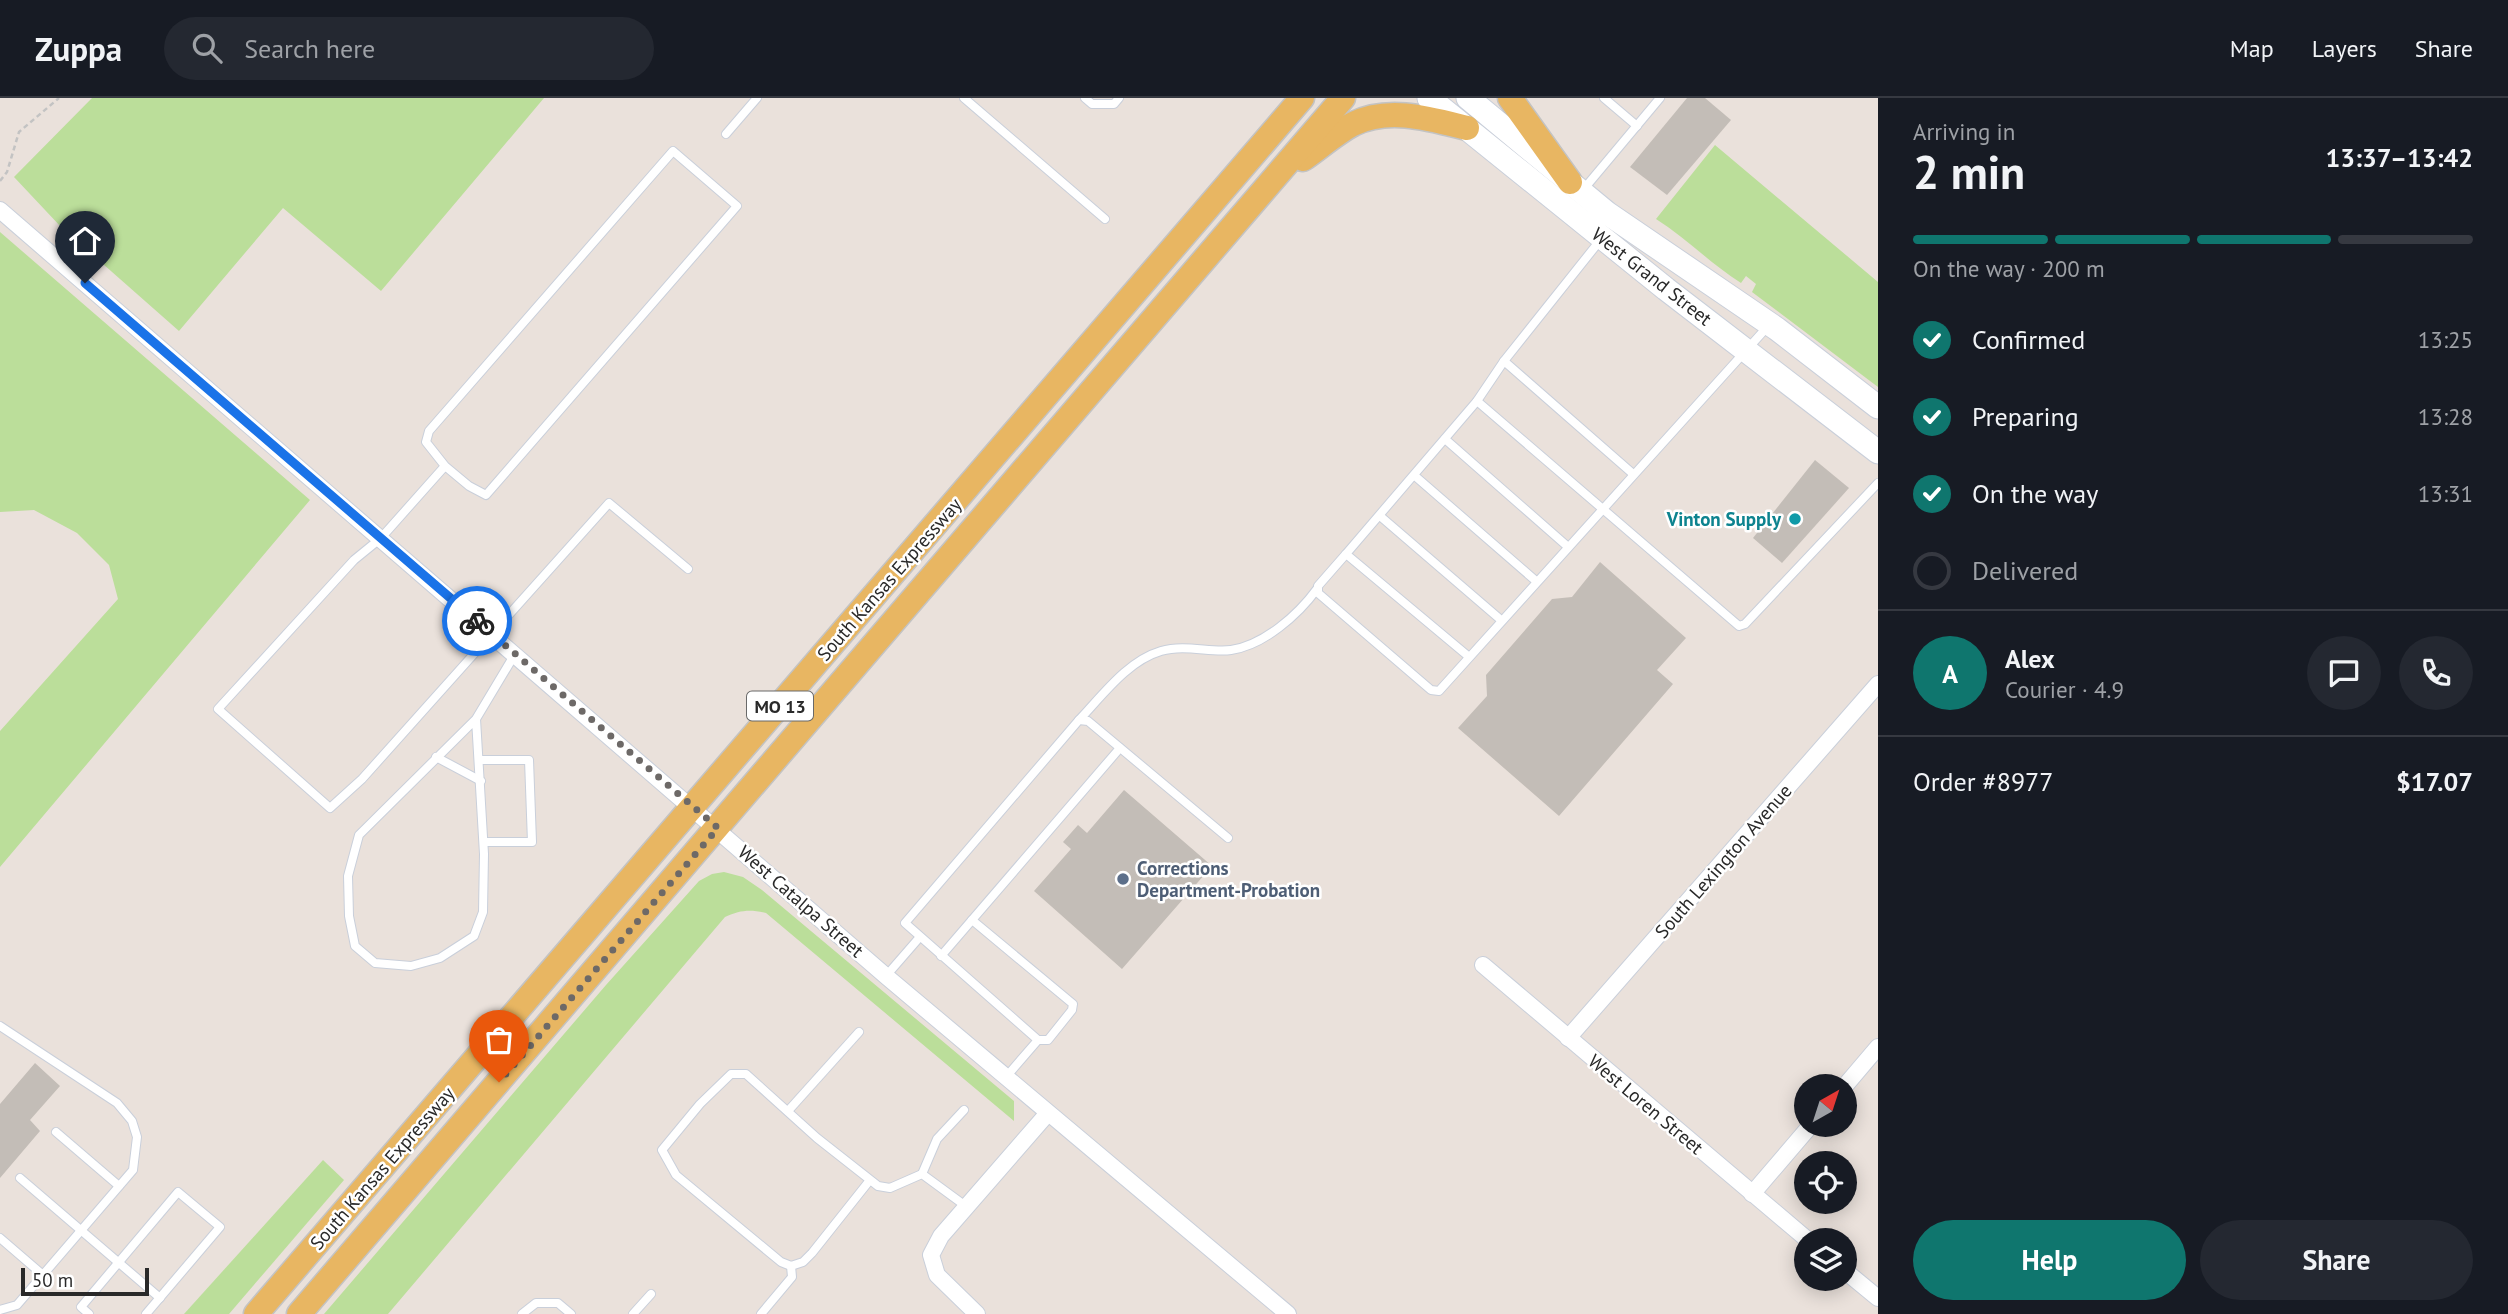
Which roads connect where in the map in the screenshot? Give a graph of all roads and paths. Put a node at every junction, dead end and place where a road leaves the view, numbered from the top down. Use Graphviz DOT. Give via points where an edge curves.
graph roads {
  1 [pos="59,98"];
  2 [pos="757,98"];
  3 [pos="964,98"];
  4 [pos="1085,98"];
  5 [pos="1119,98"];
  6 [pos="1279,98"];
  7 [pos="1302,98"];
  8 [pos="1343,98"];
  9 [pos="1429,98"];
  10 [pos="1468,98"];
  11 [pos="1510,98"];
  12 [pos="1604,98"];
  13 [pos="1660,98"];
  14 [pos="1637,126"];
  15 [pos="1467,128"];
  16 [pos="726,134"];
  17 [pos="1239,169"];
  18 [pos="0,181"];
  19 [pos="1271,182"];
  20 [pos="1576,187"];
  21 [pos="0,210"];
  22 [pos="1105,219"];
  23 [pos="1610,229"];
  24 [pos="1770,324"];
  25 [pos="1748,351"];
  26 [pos="1504,361"];
  27 [pos="1477,401"];
  28 [pos="1878,407"];
  29 [pos="1445,439"];
  30 [pos="1878,452"];
  31 [pos="445,466"];
  32 [pos="1632,473"];
  33 [pos="1415,476"];
  34 [pos="1878,483"];
  35 [pos="1602,508"];
  36 [pos="1380,516"];
  37 [pos="381,538"];
  38 [pos="1567,546"];
  39 [pos="1346,554"];
  40 [pos="688,569"];
  41 [pos="1536,581"];
  42 [pos="1317,589"];
  43 [pos="1501,620"];
  44 [pos="492,634"];
  45 [pos="515,654"];
  46 [pos="1468,656"];
  47 [pos="1878,684"];
  48 [pos="476,719"];
  49 [pos="1079,720"];
  50 [pos="1120,748"];
  51 [pos="436,757"];
  52 [pos="480,760"];
  53 [pos="481,781"];
  54 [pos="693,807"];
  55 [pos="718,828"];
  56 [pos="1228,838"];
  57 [pos="484,842"];
  58 [pos="972,920"];
  59 [pos="919,938"];
  60 [pos="940,956"];
  61 [pos="1483,965"];
  62 [pos="886,976"];
  63 [pos="0,1026"];
  64 [pos="859,1032"];
  65 [pos="1567,1038"];
  66 [pos="1037,1040"];
  67 [pos="1878,1047"];
  68 [pos="1855,1074"];
  69 [pos="1006,1077"];
  70 [pos="964,1110"];
  71 [pos="788,1111"];
  72 [pos="1048,1113"];
  73 [pos="57,1132"];
  74 [pos="1800,1138"];
  75 [pos="922,1174"];
  76 [pos="20,1178"];
  77 [pos="870,1180"];
  78 [pos="119,1186"];
  79 [pos="1752,1194"];
  80 [pos="967,1207"];
  81 [pos="1794,1229"];
  82 [pos="82,1232"];
  83 [pos="0,1238"];
  84 [pos="118,1263"];
  85 [pos="791,1266"];
  86 [pos="43,1275"];
  87 [pos="1857,1281"];
  88 [pos="651,1294"];
  89 [pos="160,1298"];
  90 [pos="1878,1298"];
  91 [pos="0,1310"];
  92 [pos="89,1314"];
  93 [pos="146,1314"];
  94 [pos="256,1314"];
  95 [pos="299,1314"];
  96 [pos="522,1314"];
  97 [pos="571,1314"];
  98 [pos="633,1314"];
  99 [pos="761,1314"];
  100 [pos="977,1314"];
  101 [pos="1288,1314"];
  1 -- 18 [label="path" via="19,132"];
  2 -- 16 [label="lane"];
  3 -- 22 [label="lane"];
  4 -- 5 [label="lane" via="1092,104 1114,104"];
  6 -- 17 [label="main road"];
  7 -- 17 [label="main road, South Kansas Expressway / MO 13"];
  8 -- 19 [label="main road, South Kansas Expressway / MO 13"];
  9 -- 15 [label="main road, West Grand Street"];
  10 -- 20 [label="main road, West Grand Street"];
  11 -- 20 [label="main road"];
  12 -- 14 [label="lane"];
  13 -- 14 [label="lane"];
  14 -- 20 [label="lane"];
  15 -- 19 [label="main road" via="1424,117 1374,117 1353,124"];
  15 -- 23 [label="main road, West Grand Street"];
  17 -- 54 [label="main road, South Kansas Expressway / MO 13"];
  19 -- 55 [label="main road, South Kansas Expressway / MO 13"];
  20 -- 23 [label="main road, West Grand Street"];
  21 -- 37 [label="street, West Catalpa Street"];
  23 -- 24 [label="main road, West Grand Street"];
  23 -- 25 [label="main road, West Grand Street"];
  23 -- 26 [label="lane"];
  24 -- 25 [label="lane"];
  24 -- 28 [label="main road, West Grand Street"];
  25 -- 30 [label="main road, West Grand Street"];
  25 -- 32 [label="lane"];
  26 -- 27 [label="lane"];
  26 -- 32 [label="lane"];
  27 -- 29 [label="lane"];
  27 -- 35 [label="lane"];
  29 -- 33 [label="lane"];
  29 -- 38 [label="lane"];
  31 -- 31 [label="lane" via="426,442 429,432 673,150 737,206 486,495"];
  31 -- 37 [label="lane"];
  32 -- 35 [label="lane"];
  33 -- 36 [label="lane"];
  33 -- 41 [label="lane"];
  34 -- 35 [label="lane" via="1739,626"];
  35 -- 38 [label="lane"];
  36 -- 39 [label="lane"];
  36 -- 43 [label="lane"];
  37 -- 44 [label="street, West Catalpa Street"];
  37 -- 44 [label="lane" via="354,560 218,709 330,808 362,779"];
  38 -- 41 [label="lane"];
  39 -- 42 [label="lane"];
  39 -- 46 [label="lane"];
  40 -- 44 [label="lane" via="608,503"];
  41 -- 43 [label="lane"];
  42 -- 46 [label="lane" via="1431,690 1438,691"];
  42 -- 49 [label="lane" via="1301,612 1280,627 1230,650 1160,651 1128,669"];
  43 -- 46 [label="lane"];
  44 -- 45 [label="street, West Catalpa Street"];
  45 -- 48 [label="lane"];
  45 -- 54 [label="street, West Catalpa Street"];
  47 -- 65 [label="street, South Lexington Avenue"];
  48 -- 51 [label="lane"];
  48 -- 52 [label="lane"];
  49 -- 50 [label="lane" via="1088,721"];
  49 -- 59 [label="lane" via="907,918 907,927"];
  50 -- 56 [label="lane"];
  50 -- 58 [label="lane"];
  51 -- 53 [label="lane"];
  51 -- 57 [label="lane" via="359,835 348,876 348,916 355,946 374,963 411,966 440,958 474,936 482,912"];
  52 -- 53 [label="lane"];
  52 -- 57 [label="lane" via="529,760 532,842"];
  53 -- 57 [label="lane"];
  54 -- 55 [label="street, West Catalpa Street"];
  54 -- 94 [label="main road, South Kansas Expressway / MO 13"];
  55 -- 62 [label="street, West Catalpa Street"];
  55 -- 95 [label="main road, South Kansas Expressway / MO 13"];
  58 -- 60 [label="lane"];
  58 -- 66 [label="lane" via="1073,1004 1048,1040"];
  59 -- 60 [label="lane"];
  59 -- 62 [label="lane"];
  60 -- 66 [label="lane"];
  61 -- 65 [label="street, West Loren Street"];
  62 -- 69 [label="street, West Catalpa Street"];
  63 -- 78 [label="lane" via="117,1103 132,1121 136,1137 133,1170"];
  64 -- 71 [label="lane"];
  65 -- 79 [label="street, West Loren Street"];
  66 -- 69 [label="lane"];
  67 -- 68 [label="street"];
  69 -- 72 [label="street, West Catalpa Street"];
  70 -- 75 [label="lane" via="937,1139"];
  71 -- 77 [label="lane"];
  71 -- 85 [label="lane" via="746,1074 730,1074 662,1150 676,1175"];
  72 -- 80 [label="street"];
  72 -- 101 [label="street, West Catalpa Street"];
  73 -- 78 [label="lane"];
  74 -- 79 [label="street"];
  75 -- 77 [label="lane" via="890,1188"];
  75 -- 80 [label="lane"];
  76 -- 82 [label="lane"];
  77 -- 85 [label="lane" via="812,1253"];
  78 -- 82 [label="lane"];
  79 -- 81 [label="street, West Loren Street"];
  80 -- 100 [label="street" via="931,1255 936,1275"];
  82 -- 84 [label="lane"];
  82 -- 86 [label="lane"];
  83 -- 86 [label="lane"];
  84 -- 89 [label="lane"];
  84 -- 89 [label="lane" via="178,1192 220,1227"];
  84 -- 92 [label="lane" via="81,1307"];
  85 -- 99 [label="lane" via="792,1277"];
  86 -- 91 [label="lane" via="17,1305"];
  87 -- 90 [label="street"];
  88 -- 98 [label="lane"];
  89 -- 93 [label="lane"];
  96 -- 97 [label="lane" via="536,1303 558,1303"];
}
